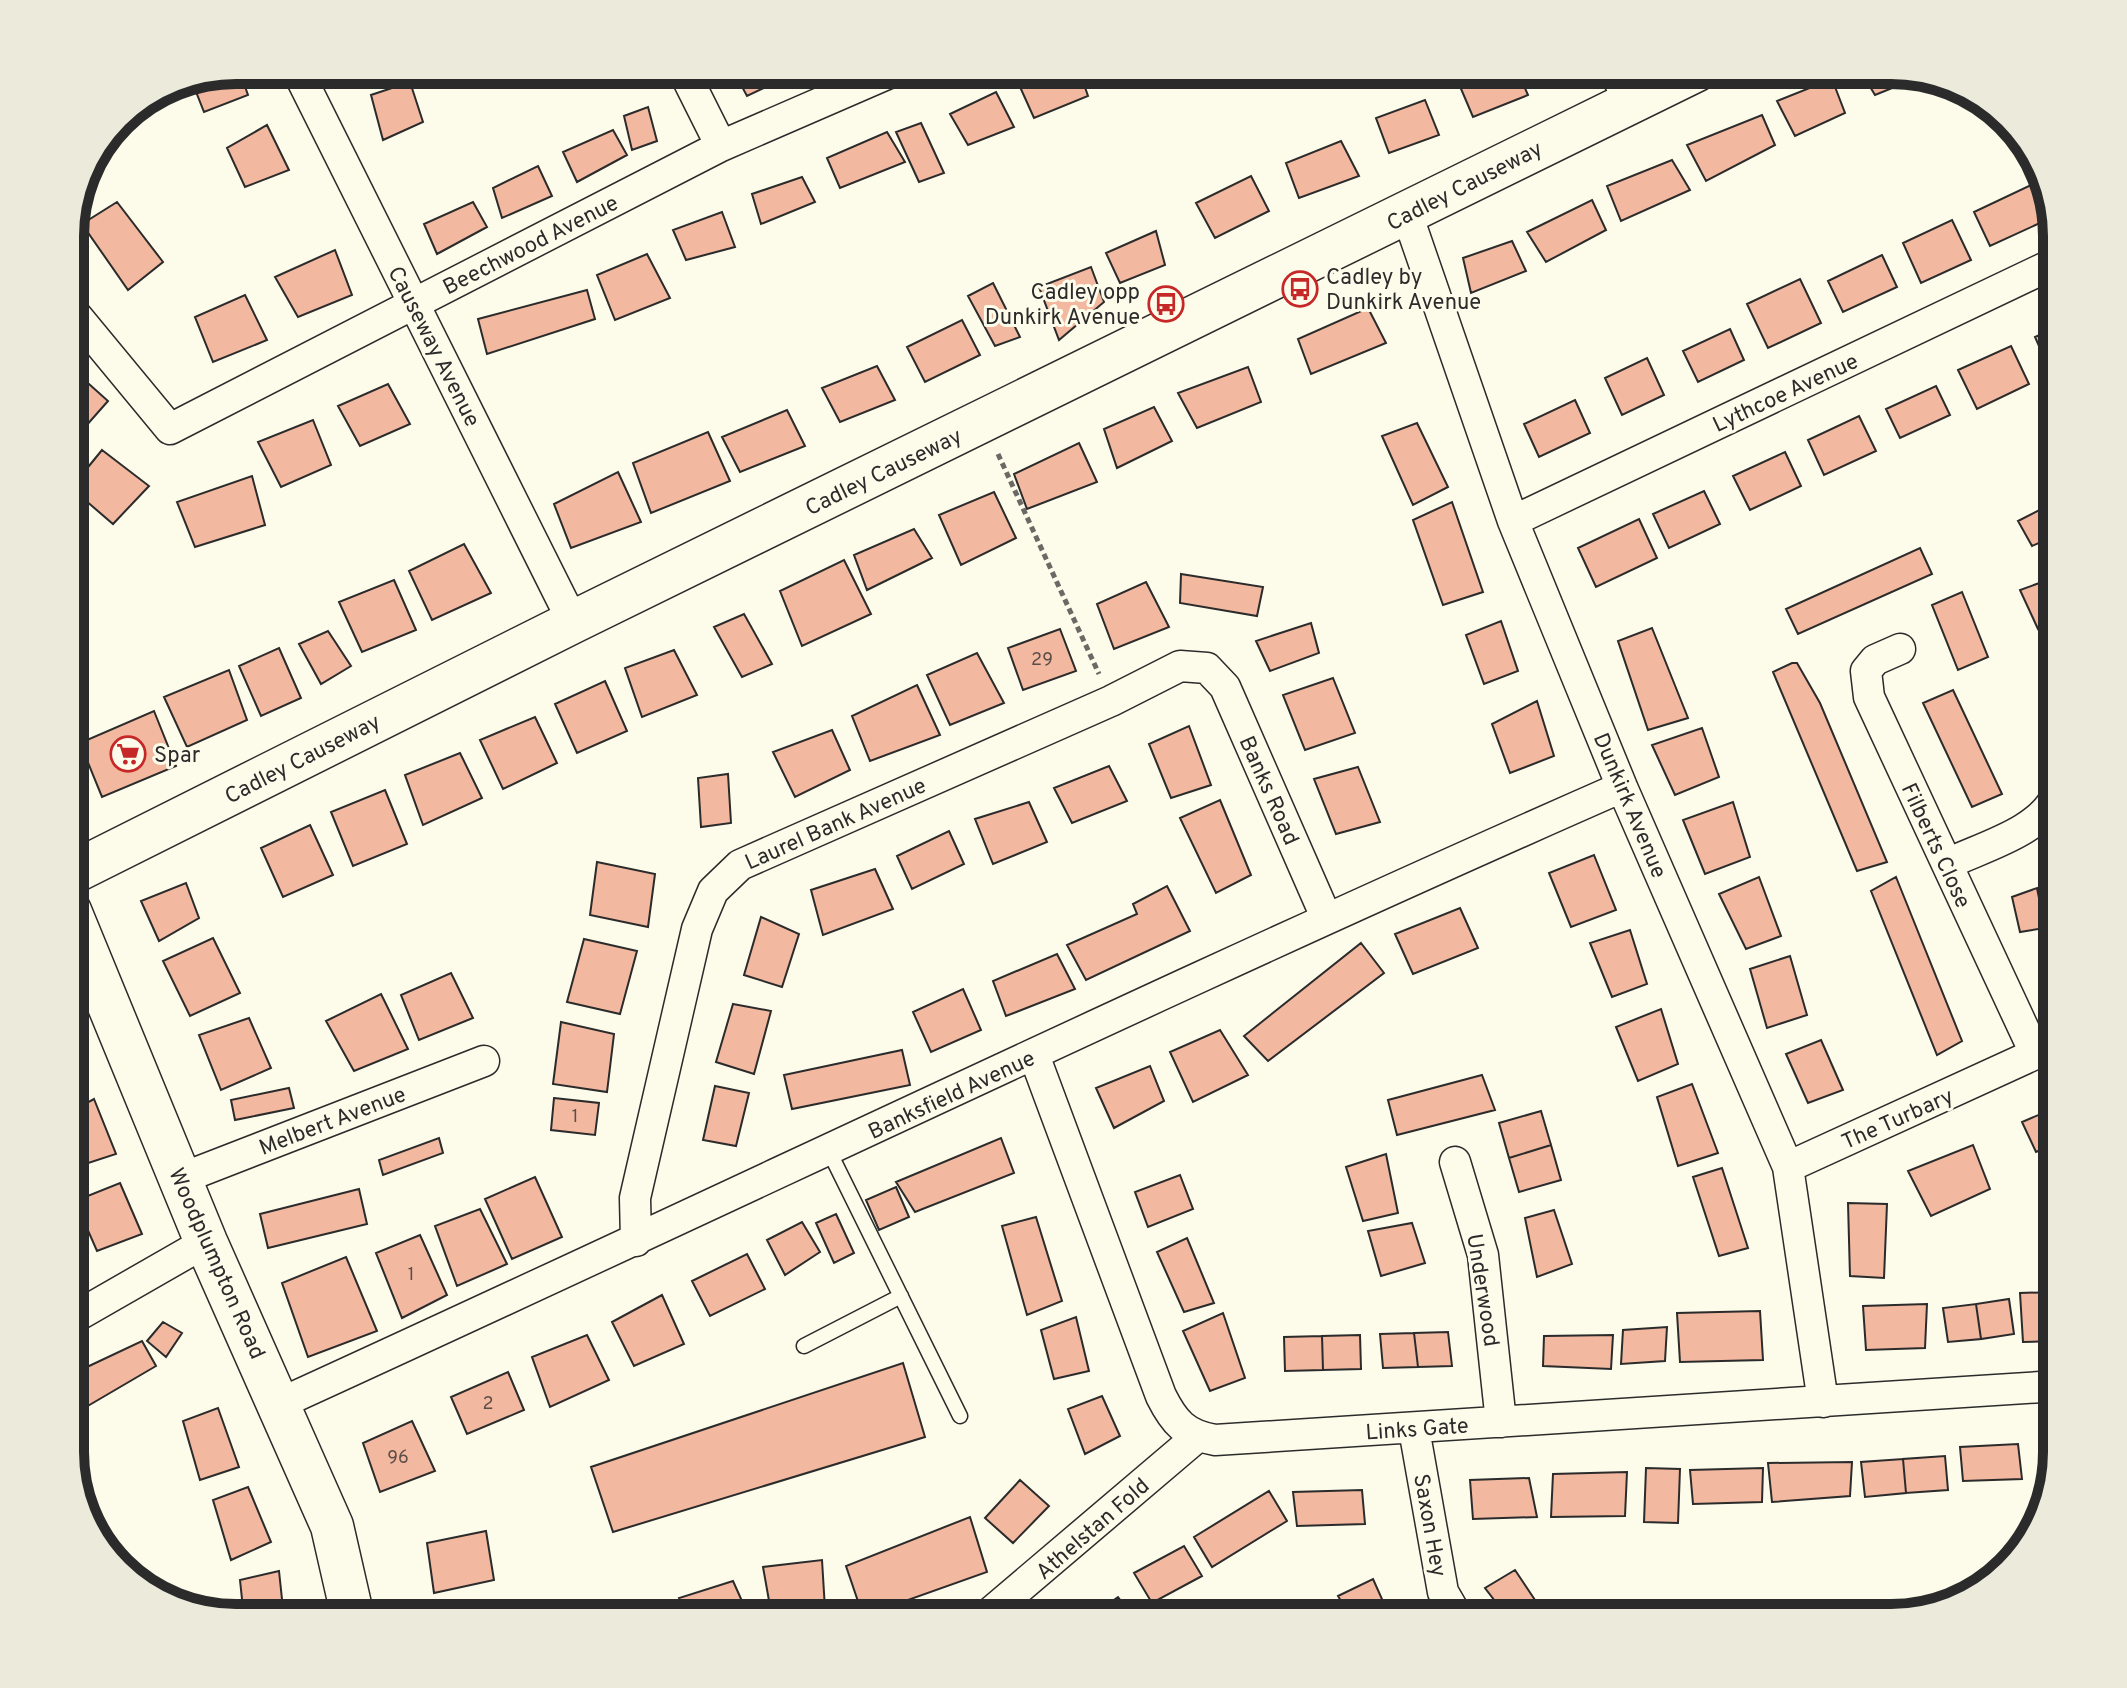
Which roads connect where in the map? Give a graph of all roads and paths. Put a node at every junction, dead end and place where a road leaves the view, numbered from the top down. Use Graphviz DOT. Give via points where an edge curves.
graph roads {
  1 [pos="304,84"];
  2 [pos="690,84"];
  3 [pos="864,84"];
  4 [pos="1622,86"];
  5 [pos="721,146"];
  6 [pos="1407,214"];
  7 [pos="2043,269"];
  8 [pos="414,304"];
  9 [pos="84,325"];
  10 [pos="983,423"];
  11 [pos="1513,521"];
  12 [pos="573,622"];
  13 [pos="1900,649"];
  14 [pos="1207,668"];
  15 [pos="1111,701"];
  16 [pos="1622,787"];
  17 [pos="2043,816"];
  18 [pos="1947,864"];
  19 [pos="84,867"];
  20 [pos="1326,917"];
  21 [pos="84,984"];
  22 [pos="2043,1043"];
  23 [pos="2043,1050"];
  24 [pos="1034,1055"];
  25 [pos="484,1061"];
  26 [pos="829,1151"];
  27 [pos="1455,1162"];
  28 [pos="1788,1167"];
  29 [pos="180,1179"];
  30 [pos="636,1241"];
  31 [pos="206,1242"];
  32 [pos="901,1296"];
  33 [pos="84,1312"];
  34 [pos="804,1346"];
  35 [pos="2043,1387"];
  36 [pos="1823,1402"];
  37 [pos="281,1403"];
  38 [pos="960,1416"];
  39 [pos="1501,1422"];
  40 [pos="1414,1429"];
  41 [pos="1197,1437"];
  42 [pos="350,1604"];
  43 [pos="1000,1604"];
  44 [pos="1450,1604"];
  1 -- 8 [label="street, Causeway Avenue"];
  2 -- 5 [label="street"];
  3 -- 5 [label="street, Beechwood Avenue"];
  4 -- 6 [label="street, Cadley Causeway"];
  5 -- 8 [label="street, Beechwood Avenue"];
  6 -- 10 [label="street, Cadley Causeway"];
  6 -- 11 [label="street, Dunkirk Avenue"];
  7 -- 11 [label="street, Lythcoe Avenue"];
  8 -- 9 [label="street, Beechwood Avenue" via="170,429"];
  8 -- 12 [label="street, Causeway Avenue"];
  10 -- 12 [label="street, Cadley Causeway"];
  10 -- 15 [label="path"];
  11 -- 16 [label="street, Dunkirk Avenue"];
  12 -- 19 [label="street, Cadley Causeway"];
  13 -- 18 [label="street, Filberts Close" via="1875,660 1866,671 1869,697"];
  14 -- 15 [label="street, Laurel Bank Avenue" via="1180,666"];
  14 -- 20 [label="street, Banks Road" via="1225,687"];
  15 -- 30 [label="street, Laurel Bank Avenue" via="740,865 713,891 697,929 635,1198"];
  16 -- 20 [label="street, Banksfield Avenue"];
  16 -- 28 [label="street, Dunkirk Avenue"];
  17 -- 18 [label="street"];
  18 -- 22 [label="street, Filberts Close"];
  20 -- 24 [label="street, Banksfield Avenue"];
  21 -- 29 [label="street, Woodplumpton Road"];
  23 -- 28 [label="street, The Turbary"];
  24 -- 26 [label="street, Banksfield Avenue"];
  24 -- 41 [label="street" via="1161,1396 1174,1423"];
  25 -- 29 [label="street, Melbert Avenue"];
  26 -- 30 [label="street, Banksfield Avenue"];
  26 -- 32 [label="lane"];
  27 -- 39 [label="street, Underwood" via="1483,1255"];
  28 -- 36 [label="street, Dunkirk Avenue"];
  29 -- 31 [label="street, Woodplumpton Road"];
  30 -- 37 [label="street, Banksfield Avenue"];
  31 -- 33 [label="street"];
  31 -- 37 [label="street, Woodplumpton Road"];
  32 -- 34 [label="lane"];
  32 -- 38 [label="lane"];
  35 -- 36 [label="street, Links Gate"];
  36 -- 39 [label="street, Links Gate"];
  37 -- 42 [label="street, Woodplumpton Road" via="332,1526"];
  39 -- 40 [label="street, Links Gate"];
  40 -- 41 [label="street, Links Gate"];
  40 -- 44 [label="street, Saxon Hey" via="1443,1592"];
  41 -- 43 [label="street, Athelstan Fold"];
}
